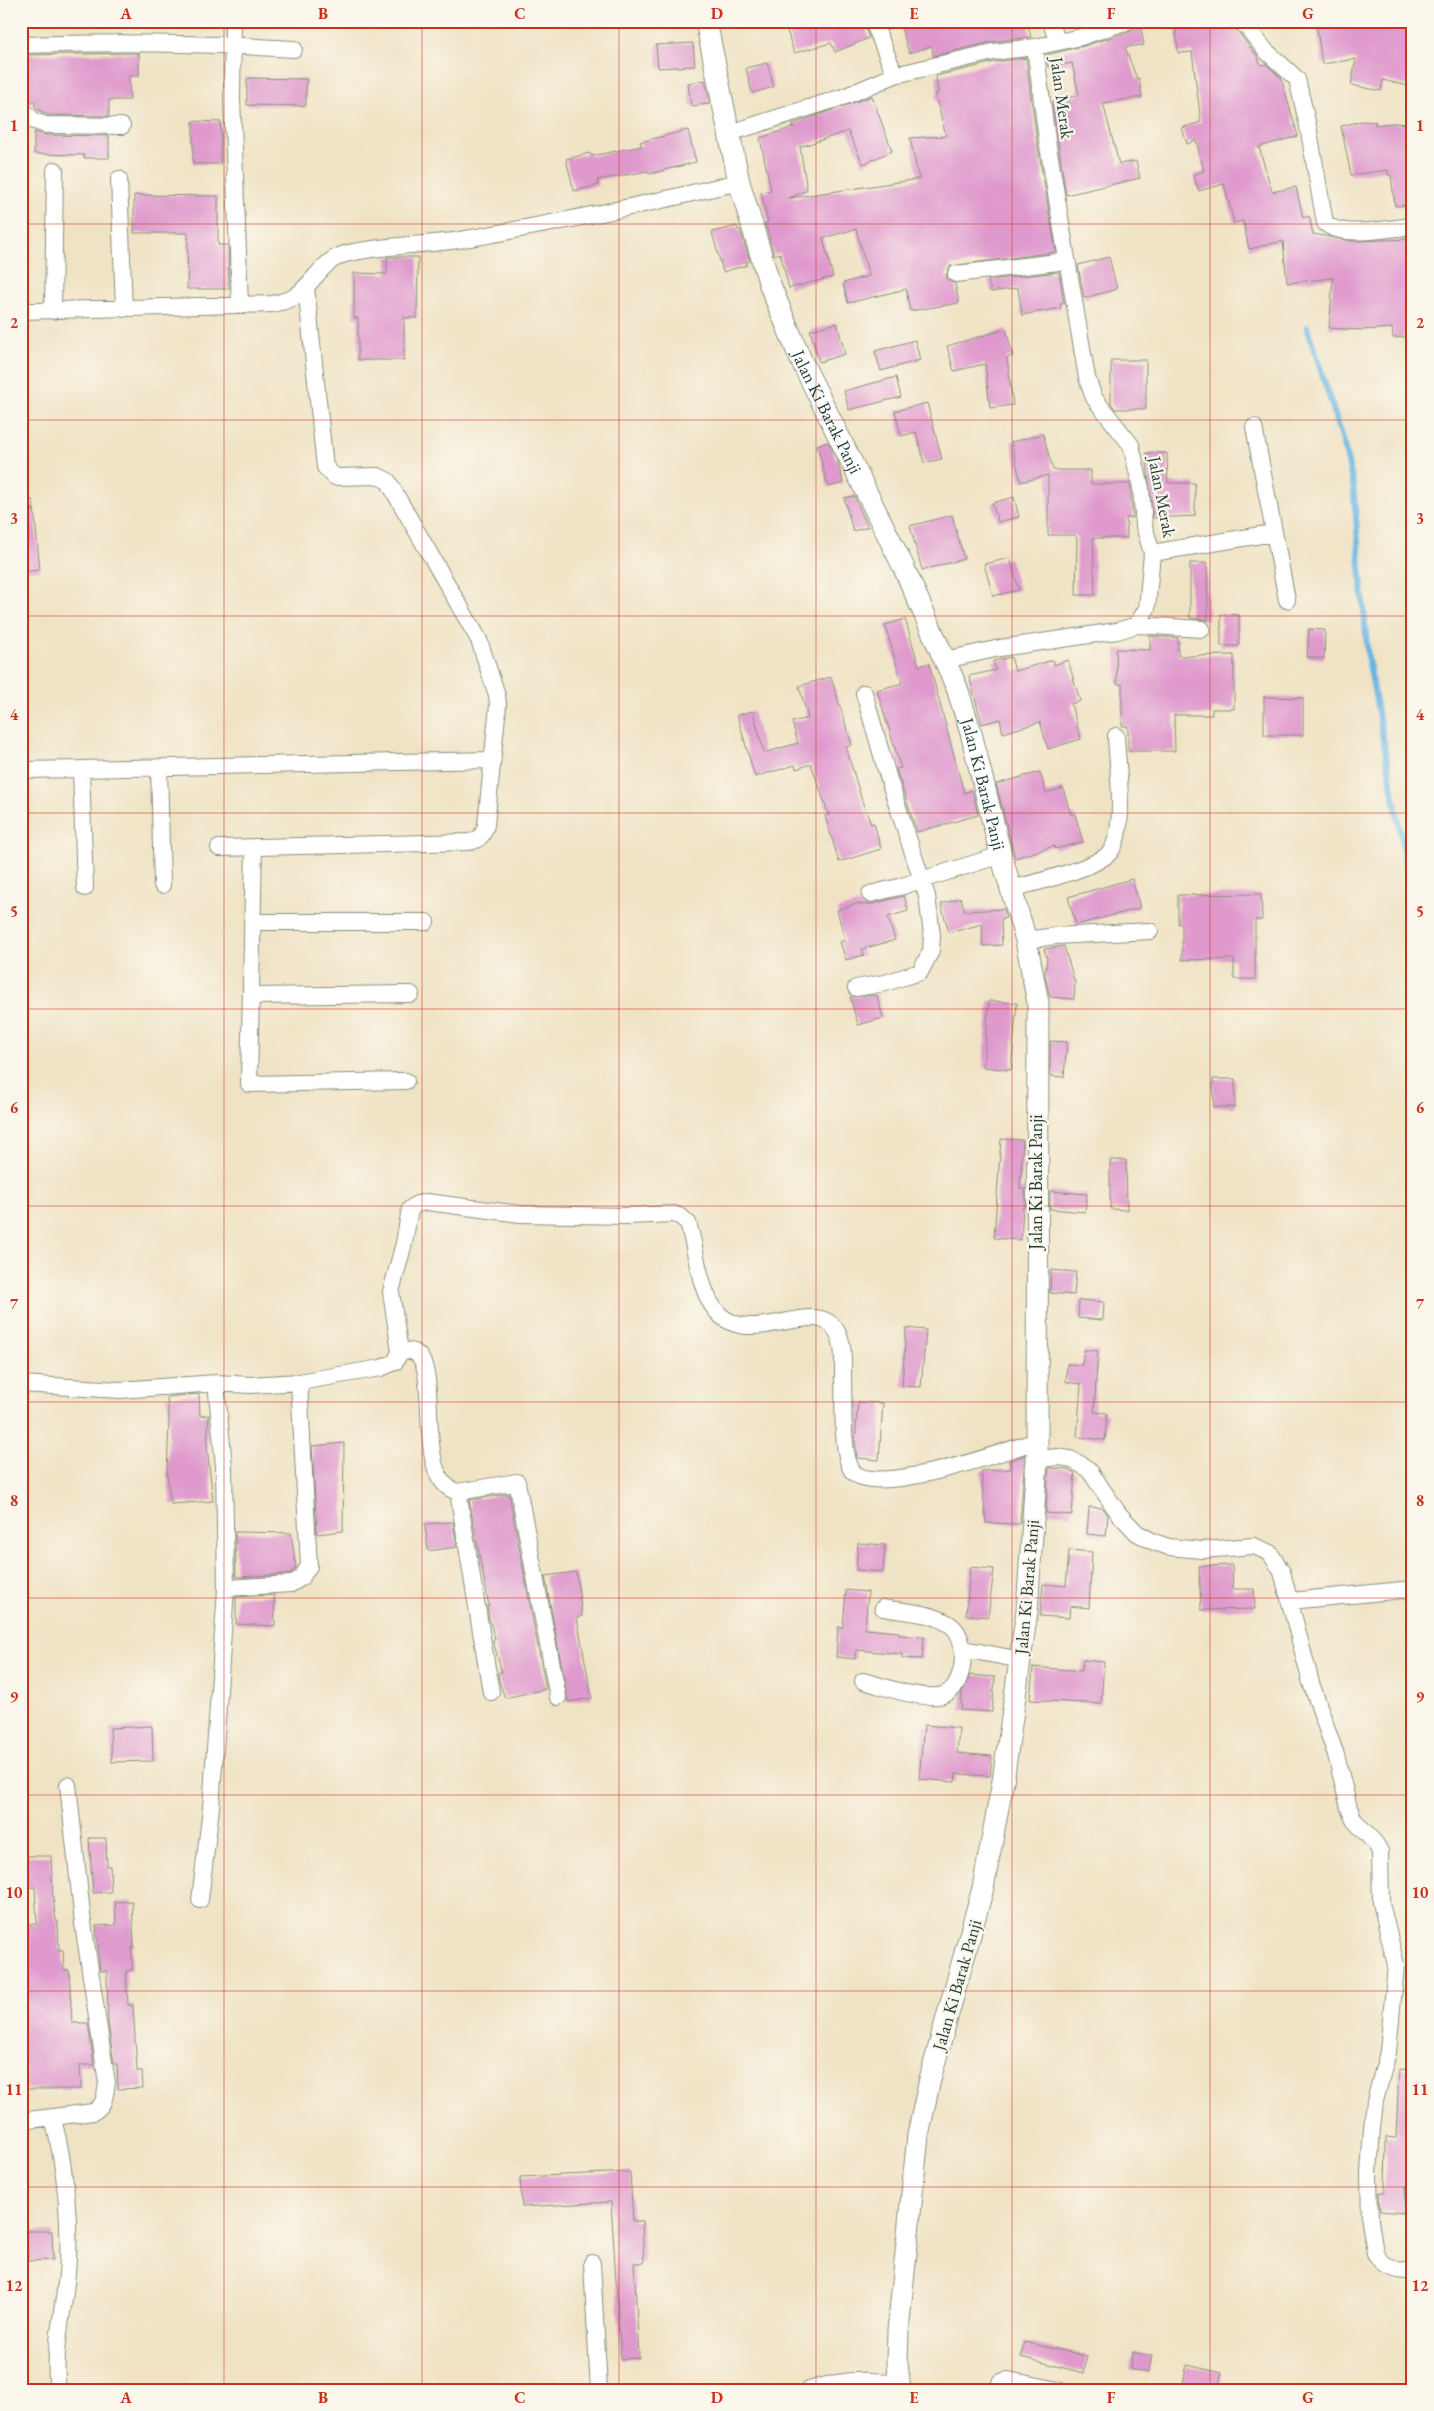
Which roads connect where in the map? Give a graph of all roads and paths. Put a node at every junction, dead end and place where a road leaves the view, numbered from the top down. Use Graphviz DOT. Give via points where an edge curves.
graph roads {
  1 [pos="233,21"];
  2 [pos="706,21"];
  3 [pos="873,21"];
  4 [pos="1051,21"];
  5 [pos="1128,21"];
  6 [pos="1242,21"];
  7 [pos="1057,42"];
  8 [pos="21,45"];
  9 [pos="232,45"];
  10 [pos="1035,47"];
  11 [pos="294,49"];
  12 [pos="895,75"];
  13 [pos="21,109"];
  14 [pos="122,126"];
  15 [pos="730,133"];
  16 [pos="55,170"];
  17 [pos="119,179"];
  18 [pos="739,182"];
  19 [pos="1413,226"];
  20 [pos="1066,261"];
  21 [pos="956,274"];
  22 [pos="306,287"];
  23 [pos="240,304"];
  24 [pos="124,309"];
  25 [pos="53,310"];
  26 [pos="21,311"];
  27 [pos="1254,427"];
  28 [pos="1273,533"];
  29 [pos="1152,553"];
  30 [pos="1287,600"];
  31 [pos="1137,625"];
  32 [pos="1202,629"];
  33 [pos="945,660"];
  34 [pos="864,693"];
  35 [pos="1116,736"];
  36 [pos="492,760"];
  37 [pos="158,767"];
  38 [pos="81,769"];
  39 [pos="21,770"];
  40 [pos="254,847"];
  41 [pos="219,848"];
  42 [pos="1001,854"];
  43 [pos="924,879"];
  44 [pos="162,885"];
  45 [pos="85,888"];
  46 [pos="1011,889"];
  47 [pos="870,894"];
  48 [pos="252,922"];
  49 [pos="426,922"];
  50 [pos="1150,931"];
  51 [pos="1026,940"];
  52 [pos="856,988"];
  53 [pos="411,994"];
  54 [pos="251,996"];
  55 [pos="406,1081"];
  56 [pos="400,1352"];
  57 [pos="299,1382"];
  58 [pos="216,1383"];
  59 [pos="21,1384"];
  60 [pos="1036,1450"];
  61 [pos="458,1492"];
  62 [pos="226,1588"];
  63 [pos="1413,1589"];
  64 [pos="1290,1601"];
  65 [pos="883,1608"];
  66 [pos="964,1649"];
  67 [pos="1021,1660"];
  68 [pos="863,1681"];
  69 [pos="491,1692"];
  70 [pos="558,1697"];
  71 [pos="68,1785"];
  72 [pos="200,1900"];
  73 [pos="53,2119"];
  74 [pos="21,2121"];
  75 [pos="592,2263"];
  76 [pos="1413,2272"];
  77 [pos="900,2388"];
  78 [pos="58,2390"];
  79 [pos="599,2390"];
  80 [pos="809,2390"];
  81 [pos="996,2390"];
  82 [pos="1058,2390"];
  1 -- 9 [label="street"];
  2 -- 15 [label="street, Jalan Ki Barak Panji"];
  3 -- 12 [label="street"];
  4 -- 7 [label="street"];
  5 -- 7 [label="street"];
  6 -- 19 [label="street" via="1266,51 1297,79 1325,224 1331,229 1348,232"];
  7 -- 10 [label="street"];
  8 -- 9 [label="street"];
  9 -- 11 [label="street"];
  9 -- 23 [label="street"];
  10 -- 12 [label="street" via="993,52"];
  10 -- 20 [label="street, Jalan Merak"];
  12 -- 15 [label="street" via="846,96"];
  13 -- 14 [label="street" via="34,121 46,124"];
  15 -- 18 [label="street, Jalan Ki Barak Panji"];
  16 -- 25 [label="street"];
  17 -- 24 [label="street"];
  18 -- 22 [label="street" via="529,228 435,244 345,254 326,263"];
  18 -- 33 [label="street, Jalan Ki Barak Panji" via="770,284 801,360 904,568"];
  20 -- 21 [label="street"];
  20 -- 29 [label="street, Jalan Merak" via="1086,378 1094,398 1131,445 1141,488 1144,526"];
  22 -- 23 [label="street" via="293,298 273,304"];
  22 -- 36 [label="street" via="326,467 335,476 378,476 388,482 483,646 497,694"];
  23 -- 24 [label="street"];
  24 -- 25 [label="street"];
  25 -- 26 [label="street"];
  27 -- 28 [label="street"];
  28 -- 29 [label="street"];
  28 -- 30 [label="street"];
  29 -- 31 [label="street, Jalan Merak" via="1147,608"];
  31 -- 32 [label="street"];
  31 -- 33 [label="street"];
  33 -- 42 [label="street, Jalan Ki Barak Panji" via="972,733"];
  34 -- 43 [label="street" via="889,780"];
  35 -- 46 [label="street" via="1120,807 1111,852 1094,864"];
  36 -- 37 [label="street"];
  36 -- 40 [label="street" via="486,825 483,835 476,841"];
  37 -- 38 [label="street"];
  37 -- 44 [label="street"];
  38 -- 39 [label="street"];
  38 -- 45 [label="street"];
  40 -- 41 [label="street"];
  40 -- 48 [label="street"];
  42 -- 43 [label="street"];
  42 -- 46 [label="street, Jalan Ki Barak Panji"];
  43 -- 47 [label="street"];
  43 -- 52 [label="street" via="932,935 926,963 920,972"];
  46 -- 51 [label="street, Jalan Ki Barak Panji"];
  48 -- 49 [label="street"];
  48 -- 54 [label="street"];
  50 -- 51 [label="street"];
  51 -- 60 [label="street, Jalan Ki Barak Panji" via="1037,994 1038,1020"];
  53 -- 54 [label="street"];
  54 -- 55 [label="street" via="249,1084"];
  56 -- 57 [label="street" via="394,1362 381,1368"];
  56 -- 60 [label="street" via="391,1292 410,1209 417,1204 441,1203 520,1214 674,1214 688,1223 709,1300 730,1322 760,1326 813,1318 832,1324 839,1334 843,1358 845,1444 851,1470 858,1476 870,1479 938,1471"];
  56 -- 61 [label="street" via="416,1353 424,1362 435,1467 440,1482 448,1490"];
  57 -- 58 [label="street"];
  57 -- 62 [label="street" via="309,1566 301,1578 291,1584"];
  58 -- 59 [label="street" via="120,1390"];
  58 -- 62 [label="street" via="224,1466"];
  60 -- 64 [label="street" via="1070,1459 1089,1470 1119,1514 1137,1533 1154,1542 1202,1550 1254,1546 1270,1552 1282,1572"];
  60 -- 67 [label="street, Jalan Ki Barak Panji"];
  61 -- 69 [label="street"];
  61 -- 70 [label="street" via="517,1482"];
  62 -- 72 [label="street" via="211,1808"];
  63 -- 64 [label="street"];
  64 -- 76 [label="street" via="1349,1808 1354,1820 1380,1851 1380,1903 1396,1965 1390,2043 1375,2101 1372,2128 1370,2221 1375,2253 1384,2264"];
  65 -- 66 [label="street" via="936,1618 952,1626 961,1637"];
  66 -- 67 [label="street"];
  66 -- 68 [label="street" via="957,1684 944,1695 921,1695"];
  67 -- 77 [label="street, Jalan Ki Barak Panji" via="984,1888 930,2079 918,2135 898,2331"];
  71 -- 73 [label="street" via="83,1922 107,2083 105,2099 99,2109"];
  73 -- 74 [label="street"];
  73 -- 78 [label="street" via="68,2234 67,2281 58,2337"];
  75 -- 79 [label="street"];
  77 -- 80 [label="street" via="886,2382 851,2380"];
  81 -- 82 [label="street" via="1001,2382 1008,2380"];
}
